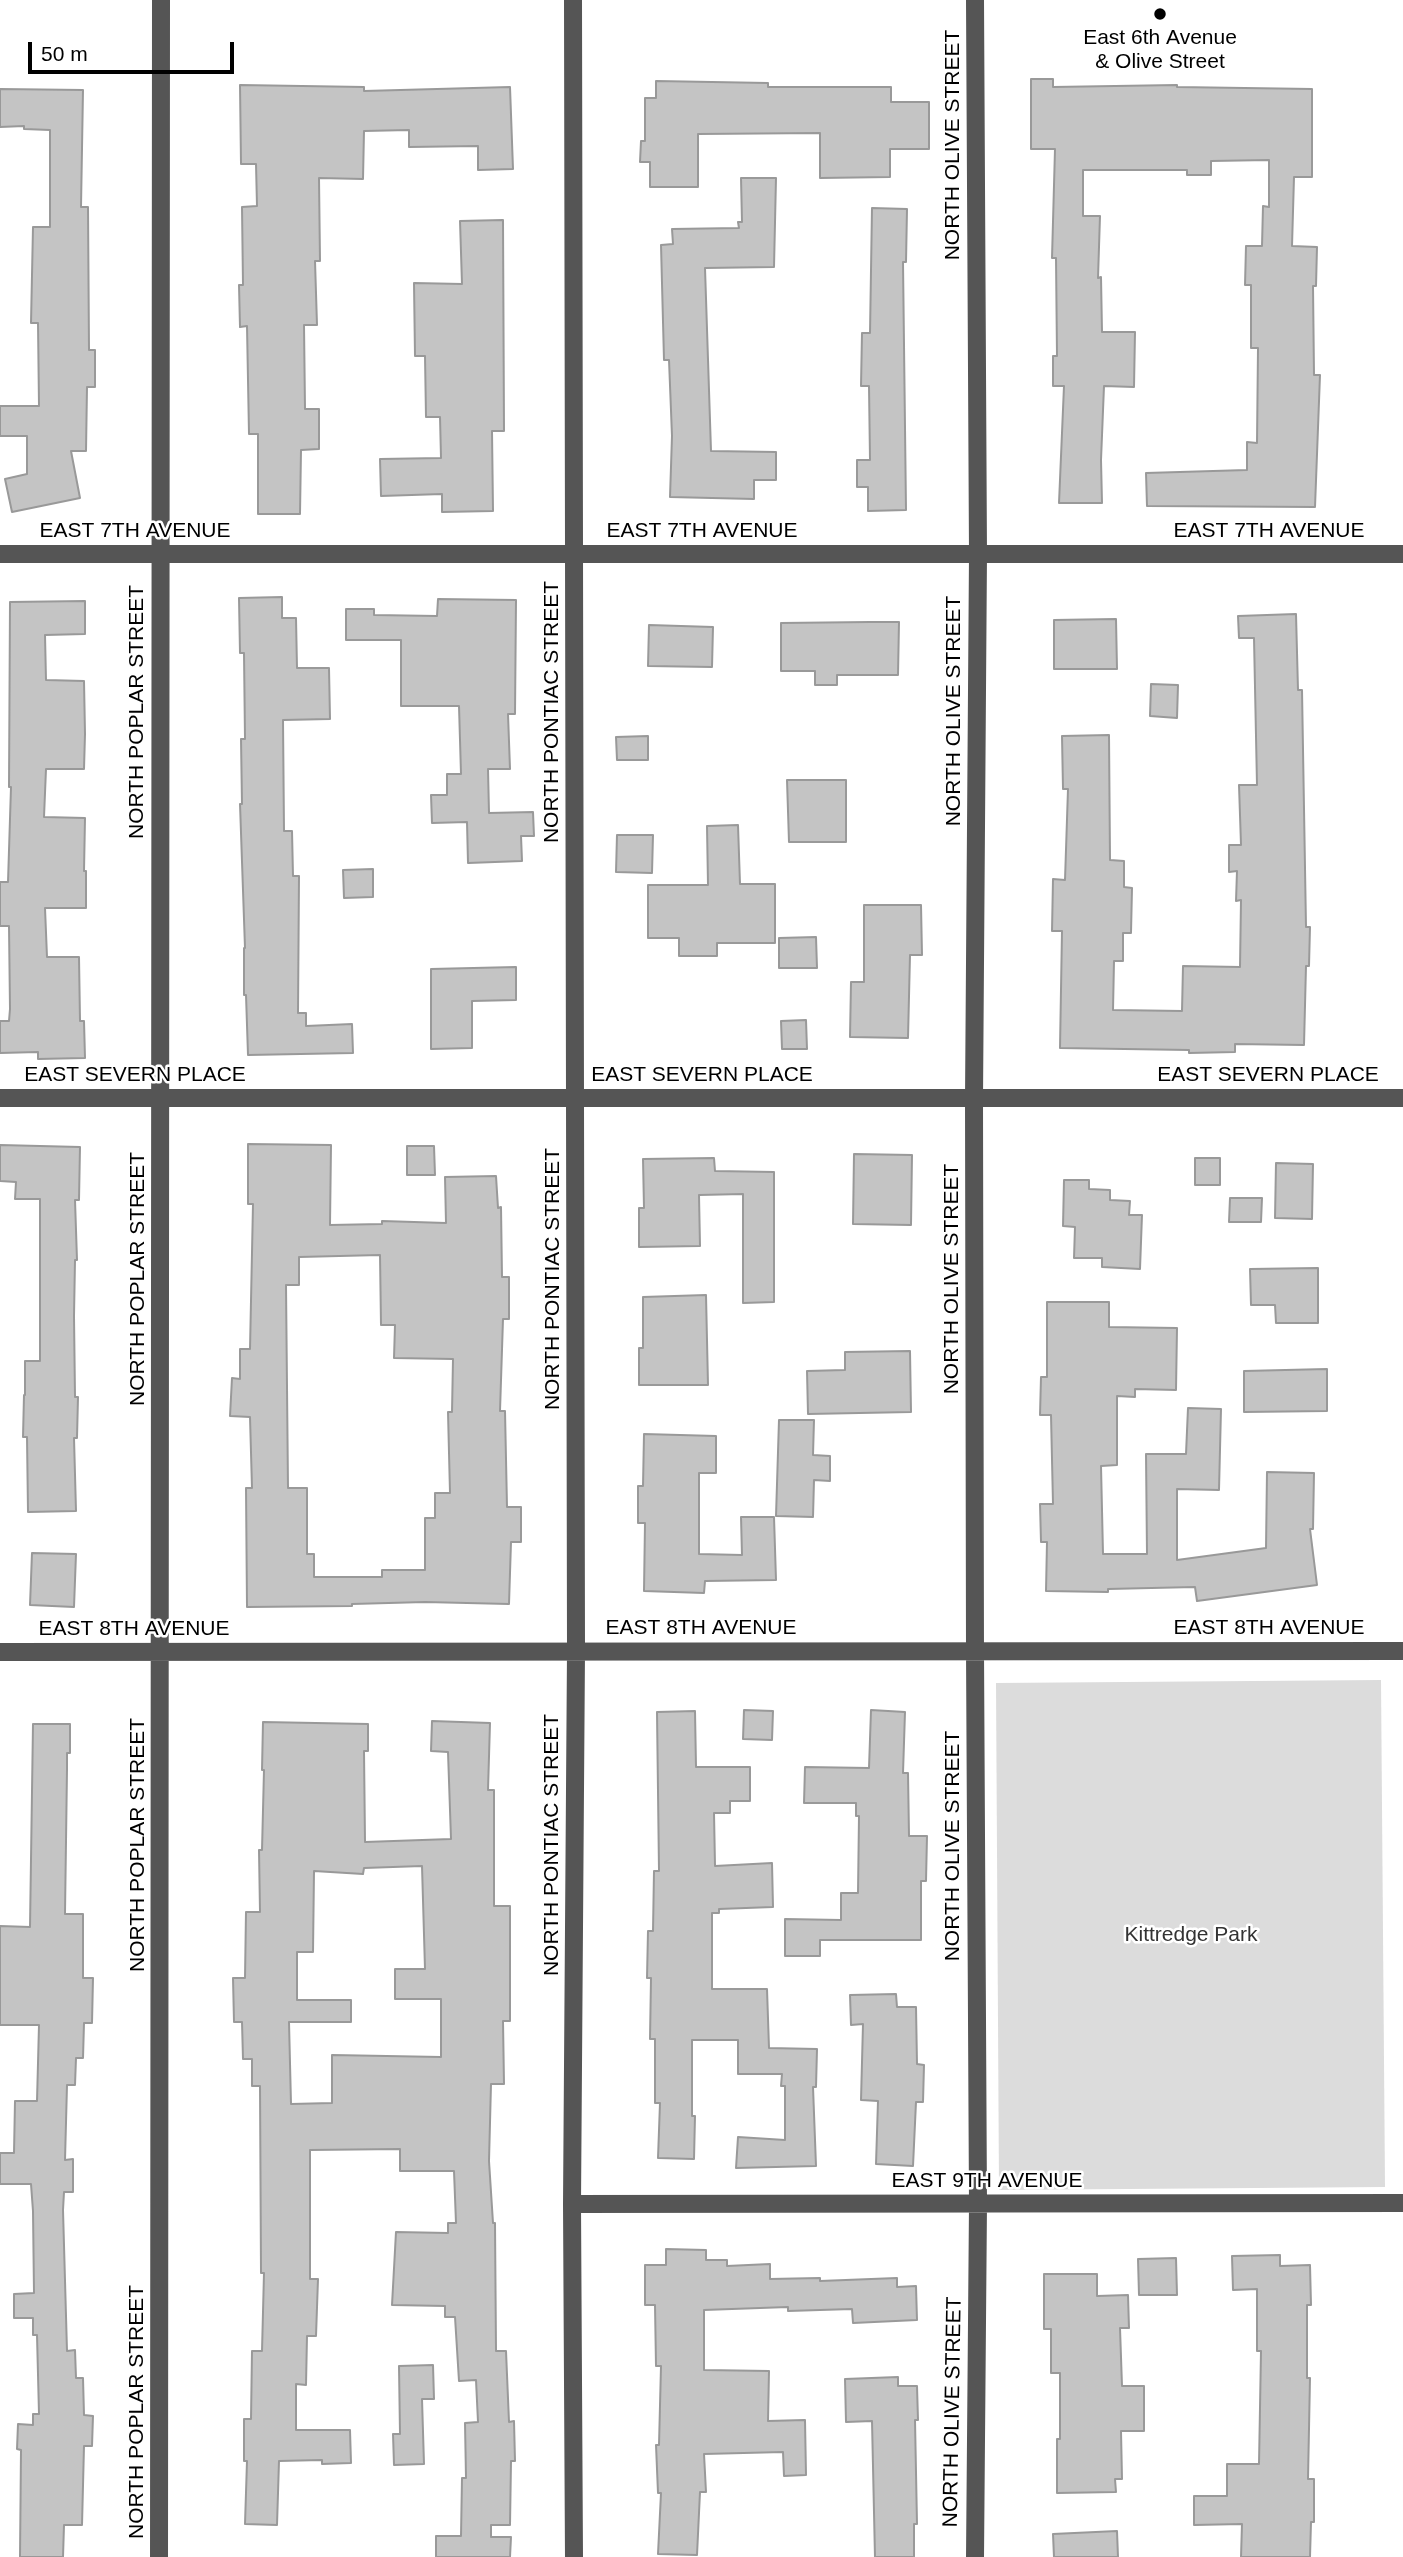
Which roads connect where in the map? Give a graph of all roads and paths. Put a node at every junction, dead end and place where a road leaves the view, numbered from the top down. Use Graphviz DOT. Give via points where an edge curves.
graph roads {
  1 [pos="161,0"];
  2 [pos="573,0"];
  3 [pos="975,0"];
  4 [pos="0,554"];
  5 [pos="159,554"];
  6 [pos="575,554"];
  7 [pos="978,554"];
  8 [pos="1403,554"];
  9 [pos="0,1098"];
  10 [pos="161,1098"];
  11 [pos="576,1098"];
  12 [pos="974,1098"];
  13 [pos="1403,1098"];
  14 [pos="975,1650"];
  15 [pos="161,1651"];
  16 [pos="576,1651"];
  17 [pos="1403,1651"];
  18 [pos="0,1652"];
  19 [pos="1403,2203"];
  20 [pos="572,2204"];
  21 [pos="978,2204"];
  22 [pos="159,2557"];
  23 [pos="574,2557"];
  24 [pos="975,2557"];
  1 -- 5 [label="street, NORTH POPLAR STREET"];
  2 -- 6 [label="street, NORTH PONTIAC STREET"];
  3 -- 7 [label="street, NORTH OLIVE STREET"];
  4 -- 5 [label="street, EAST 7TH AVENUE"];
  5 -- 6 [label="street, EAST 7TH AVENUE"];
  5 -- 10 [label="street, NORTH POPLAR STREET"];
  6 -- 7 [label="street, EAST 7TH AVENUE"];
  6 -- 11 [label="street, NORTH PONTIAC STREET"];
  7 -- 8 [label="street, EAST 7TH AVENUE"];
  7 -- 12 [label="street, NORTH OLIVE STREET"];
  9 -- 10 [label="street, EAST SEVERN PLACE"];
  10 -- 11 [label="street, EAST SEVERN PLACE"];
  10 -- 15 [label="street, NORTH POPLAR STREET"];
  11 -- 12 [label="street, EAST SEVERN PLACE"];
  11 -- 16 [label="street, NORTH PONTIAC STREET"];
  12 -- 13 [label="street, EAST SEVERN PLACE"];
  12 -- 14 [label="street, NORTH OLIVE STREET"];
  14 -- 16 [label="street, EAST 8TH AVENUE"];
  14 -- 17 [label="street, EAST 8TH AVENUE"];
  14 -- 21 [label="street, NORTH OLIVE STREET"];
  15 -- 16 [label="street, EAST 8TH AVENUE"];
  15 -- 18 [label="street, EAST 8TH AVENUE"];
  15 -- 22 [label="street, NORTH POPLAR STREET"];
  16 -- 20 [label="street, NORTH PONTIAC STREET"];
  19 -- 21 [label="street, EAST 9TH AVENUE"];
  20 -- 21 [label="street, EAST 9TH AVENUE"];
  20 -- 23 [label="street, NORTH PONTIAC STREET"];
  21 -- 24 [label="street, NORTH OLIVE STREET"];
}
